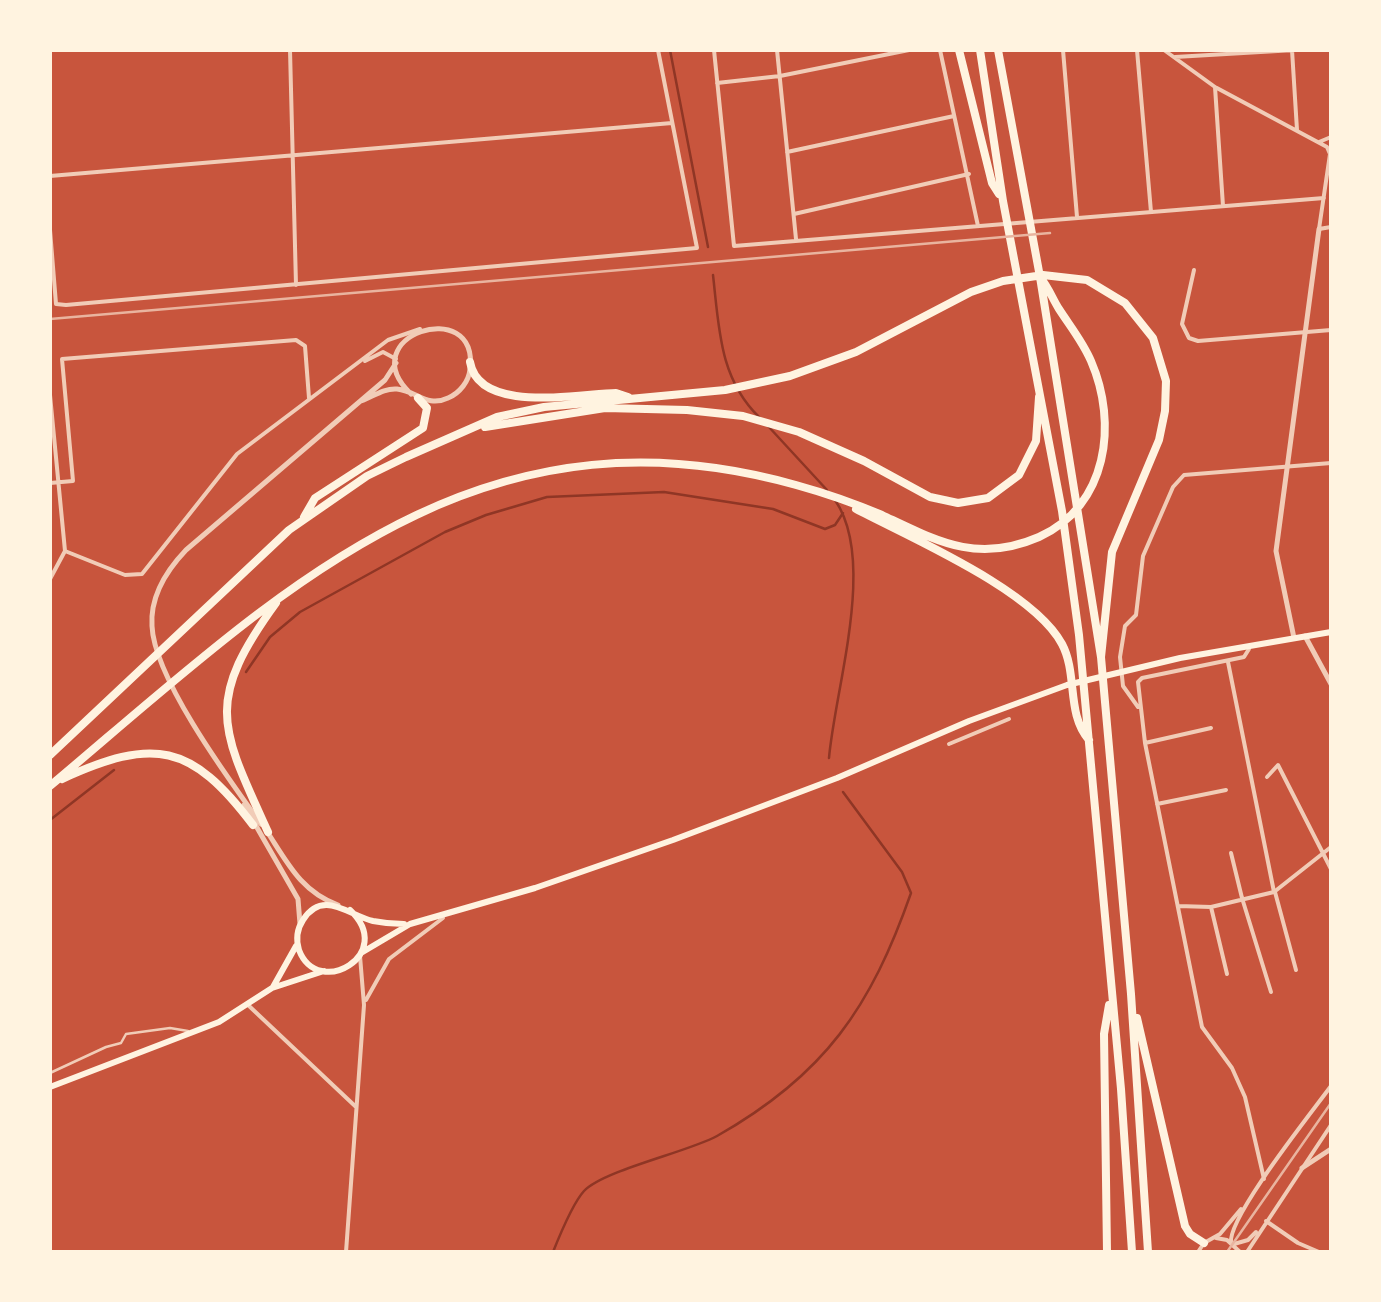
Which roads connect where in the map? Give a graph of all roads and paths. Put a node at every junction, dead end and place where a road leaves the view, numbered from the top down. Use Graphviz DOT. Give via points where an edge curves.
graph roads {
  1 [pos="290,50"];
  2 [pos="658,50"];
  3 [pos="714,50"];
  4 [pos="776,50"];
  5 [pos="909,50"];
  6 [pos="940,50"];
  7 [pos="960,50"];
  8 [pos="980,50"];
  9 [pos="998,50"];
  10 [pos="1063,50"];
  11 [pos="1137,50"];
  12 [pos="1164,50"];
  13 [pos="1293,50"];
  14 [pos="1215,53"];
  15 [pos="1172,58"];
  16 [pos="780,76"];
  17 [pos="717,83"];
  18 [pos="1215,87"];
  19 [pos="956,116"];
  20 [pos="672,123"];
  21 [pos="1297,131"];
  22 [pos="1331,137"];
  23 [pos="1319,142"];
  24 [pos="788,152"];
  25 [pos="292,154"];
  26 [pos="969,174"];
  27 [pos="50,176"];
  28 [pos="1324,198"];
  29 [pos="1003,201"];
  30 [pos="1224,206"];
  31 [pos="1150,212"];
  32 [pos="794,214"];
  33 [pos="1077,217"];
  34 [pos="978,226"];
  35 [pos="1319,228"];
  36 [pos="1331,228"];
  37 [pos="50,230"];
  38 [pos="796,240"];
  39 [pos="1194,270"];
  40 [pos="1040,277"];
  41 [pos="296,285"];
  42 [pos="420,329"];
  43 [pos="1331,330"];
  44 [pos="1305,332"];
  45 [pos="396,362"];
  46 [pos="470,362"];
  47 [pos="360,363"];
  48 [pos="1040,393"];
  49 [pos="50,395"];
  50 [pos="414,396"];
  51 [pos="637,399"];
  52 [pos="308,400"];
  53 [pos="358,402"];
  54 [pos="476,428"];
  55 [pos="1331,463"];
  56 [pos="1288,466"];
  57 [pos="58,483"];
  58 [pos="50,484"];
  59 [pos="844,500"];
  60 [pos="303,519"];
  61 [pos="65,551"];
  62 [pos="50,579"];
  63 [pos="282,594"];
  64 [pos="1331,632"];
  65 [pos="1305,636"];
  66 [pos="1294,638"];
  67 [pos="1251,644"];
  68 [pos="1101,660"];
  69 [pos="1228,662"];
  70 [pos="1331,684"];
  71 [pos="1139,709"];
  72 [pos="1009,719"];
  73 [pos="1211,728"];
  74 [pos="1089,740"];
  75 [pos="1145,742"];
  76 [pos="949,744"];
  77 [pos="50,755"];
  78 [pos="1252,780"];
  79 [pos="52,785"];
  80 [pos="1226,790"];
  81 [pos="238,793"];
  82 [pos="1157,804"];
  83 [pos="253,824"];
  84 [pos="268,832"];
  85 [pos="1331,847"];
  86 [pos="1231,853"];
  87 [pos="1324,853"];
  88 [pos="1331,869"];
  89 [pos="1274,892"];
  90 [pos="1242,898"];
  91 [pos="341,906"];
  92 [pos="1178,906"];
  93 [pos="1211,907"];
  94 [pos="350,910"];
  95 [pos="449,913"];
  96 [pos="410,924"];
  97 [pos="299,926"];
  98 [pos="297,939"];
  99 [pos="361,954"];
  100 [pos="1296,970"];
  101 [pos="324,971"];
  102 [pos="1226,974"];
  103 [pos="272,988"];
  104 [pos="1270,992"];
  105 [pos="1131,994"];
  106 [pos="1111,996"];
  107 [pos="248,1004"];
  108 [pos="364,1005"];
  109 [pos="194,1032"];
  110 [pos="50,1073"];
  111 [pos="50,1086"];
  112 [pos="1331,1086"];
  113 [pos="355,1106"];
  114 [pos="1331,1125"];
  115 [pos="1331,1149"];
  116 [pos="1302,1168"];
  117 [pos="1264,1179"];
  118 [pos="1245,1206"];
  119 [pos="1266,1220"];
  120 [pos="1208,1241"];
  121 [pos="1232,1243"];
  122 [pos="346,1252"];
  123 [pos="1107,1252"];
  124 [pos="1132,1252"];
  125 [pos="1148,1252"];
  126 [pos="1198,1252"];
  127 [pos="1243,1252"];
  128 [pos="1319,1252"];
  1 -- 25 [label="street"];
  2 -- 20 [label="street"];
  3 -- 17 [label="street"];
  4 -- 16 [label="street"];
  5 -- 16 [label="street"];
  6 -- 19 [label="street"];
  7 -- 29 [label="highway" via="992,183"];
  8 -- 29 [label="highway"];
  9 -- 40 [label="highway"];
  10 -- 33 [label="street"];
  11 -- 31 [label="street"];
  12 -- 15 [label="street"];
  13 -- 14 [label="street"];
  13 -- 21 [label="street"];
  14 -- 15 [label="street"];
  15 -- 18 [label="street"];
  16 -- 17 [label="street"];
  16 -- 24 [label="street"];
  17 -- 38 [label="street" via="734,246"];
  18 -- 21 [label="street"];
  18 -- 30 [label="street"];
  19 -- 24 [label="street"];
  19 -- 26 [label="street"];
  20 -- 25 [label="street"];
  20 -- 41 [label="street" via="697,248"];
  21 -- 23 [label="street"];
  22 -- 23 [label="street"];
  23 -- 28 [label="street" via="1330,154"];
  24 -- 32 [label="street"];
  25 -- 27 [label="street"];
  25 -- 41 [label="street"];
  26 -- 32 [label="street"];
  26 -- 34 [label="street"];
  28 -- 30 [label="street"];
  28 -- 35 [label="street"];
  29 -- 48 [label="highway"];
  30 -- 31 [label="street"];
  31 -- 33 [label="street"];
  32 -- 38 [label="street"];
  33 -- 34 [label="street"];
  34 -- 38 [label="street"];
  35 -- 36 [label="street"];
  35 -- 44 [label="street"];
  37 -- 41 [label="street" via="56,304"];
  39 -- 44 [label="street" via="1182,324 1189,338"];
  40 -- 59 [label="highway" via="1096,376 1106,424 1102,464 1069,516 1045,534 990,549 948,546"];
  40 -- 68 [label="highway"];
  42 -- 45 [label="street" via="406,339"];
  42 -- 46 [label="street" via="450,332 463,342"];
  42 -- 47 [label="street" via="393,337"];
  43 -- 44 [label="street"];
  44 -- 56 [label="street"];
  45 -- 47 [label="street" via="383,352"];
  45 -- 50 [label="street" via="399,379"];
  45 -- 53 [label="street"];
  46 -- 50 [label="street" via="456,394 440,401"];
  46 -- 51 [label="highway" via="476,380 502,394 616,393"];
  47 -- 52 [label="street"];
  48 -- 54 [label="highway" via="1036,441 1026,466 1008,486 958,503 930,498 864,460 743,416 605,408"];
  48 -- 74 [label="highway" via="1069,553"];
  49 -- 57 [label="street"];
  50 -- 53 [label="street" via="388,390"];
  50 -- 60 [label="highway" via="427,408 424,428 315,498"];
  51 -- 54 [label="highway" via="544,407"];
  51 -- 68 [label="highway" via="743,387 831,362 1003,282 1070,276 1101,286 1126,302 1153,338 1166,396 1158,440 1112,552"];
  52 -- 57 [label="street" via="305,346 296,340 62,359 73,482"];
  52 -- 61 [label="street" via="237,454 142,574 125,575"];
  53 -- 81 [label="street" via="186,550 163,580 152,612 158,657"];
  54 -- 60 [label="highway" via="367,476"];
  55 -- 56 [label="street"];
  56 -- 66 [label="street" via="1276,551"];
  56 -- 71 [label="street" via="1184,474 1173,487 1143,556 1136,614 1125,626 1120,657 1123,686"];
  57 -- 58 [label="street"];
  57 -- 61 [label="street"];
  59 -- 63 [label="highway" via="753,474 670,464 546,473 428,507"];
  59 -- 74 [label="highway" via="1031,609 1060,642 1078,728"];
  60 -- 77 [label="highway"];
  61 -- 62 [label="street"];
  63 -- 79 [label="highway"];
  63 -- 84 [label="highway" via="238,661 227,710 234,760"];
  64 -- 65 [label="main road"];
  65 -- 66 [label="main road"];
  65 -- 70 [label="street"];
  66 -- 67 [label="main road"];
  67 -- 69 [label="street" via="1244,656"];
  67 -- 95 [label="main road" via="1068,685 837,778"];
  68 -- 105 [label="highway"];
  69 -- 71 [label="street" via="1142,678"];
  69 -- 78 [label="street"];
  71 -- 75 [label="street"];
  72 -- 76 [label="street"];
  73 -- 75 [label="street"];
  74 -- 106 [label="highway"];
  75 -- 82 [label="street"];
  78 -- 87 [label="street" via="1267,777 1278,764"];
  78 -- 89 [label="street"];
  79 -- 83 [label="highway" via="116,757 164,754 211,776"];
  80 -- 82 [label="street"];
  81 -- 83 [label="street"];
  81 -- 84 [label="street"];
  82 -- 92 [label="street"];
  83 -- 97 [label="street" via="298,898"];
  84 -- 91 [label="street" via="300,882"];
  85 -- 87 [label="street"];
  86 -- 90 [label="street"];
  87 -- 88 [label="street"];
  87 -- 89 [label="street"];
  89 -- 90 [label="street"];
  89 -- 100 [label="street"];
  90 -- 93 [label="street"];
  90 -- 104 [label="street"];
  91 -- 94 [label="main road"];
  91 -- 97 [label="main road" via="320,906"];
  92 -- 93 [label="street"];
  92 -- 117 [label="street" via="1202,1027 1246,1097"];
  93 -- 102 [label="street"];
  94 -- 96 [label="main road" via="371,921"];
  94 -- 99 [label="main road" via="362,925"];
  95 -- 96 [label="main road"];
  95 -- 108 [label="street" via="389,959"];
  96 -- 99 [label="main road"];
  97 -- 98 [label="main road"];
  98 -- 101 [label="main road" via="308,963"];
  98 -- 103 [label="main road"];
  99 -- 101 [label="main road" via="344,969"];
  99 -- 108 [label="street"];
  101 -- 103 [label="main road"];
  103 -- 107 [label="main road"];
  105 -- 120 [label="highway" via="1185,1226"];
  105 -- 125 [label="highway"];
  106 -- 123 [label="highway" via="1104,1034"];
  106 -- 124 [label="highway"];
  107 -- 109 [label="main road"];
  107 -- 113 [label="street"];
  108 -- 113 [label="street"];
  109 -- 110 [label="lane" via="126,1034 121,1043"];
  109 -- 111 [label="main road"];
  112 -- 117 [label="street"];
  113 -- 122 [label="street"];
  114 -- 116 [label="street"];
  115 -- 116 [label="street"];
  116 -- 119 [label="street"];
  117 -- 118 [label="street"];
  118 -- 120 [label="street"];
  118 -- 121 [label="street"];
  119 -- 121 [label="street" via="1248,1240"];
  119 -- 127 [label="street"];
  119 -- 128 [label="street"];
  120 -- 121 [label="street"];
  120 -- 126 [label="street"];
  121 -- 127 [label="street"];
}
